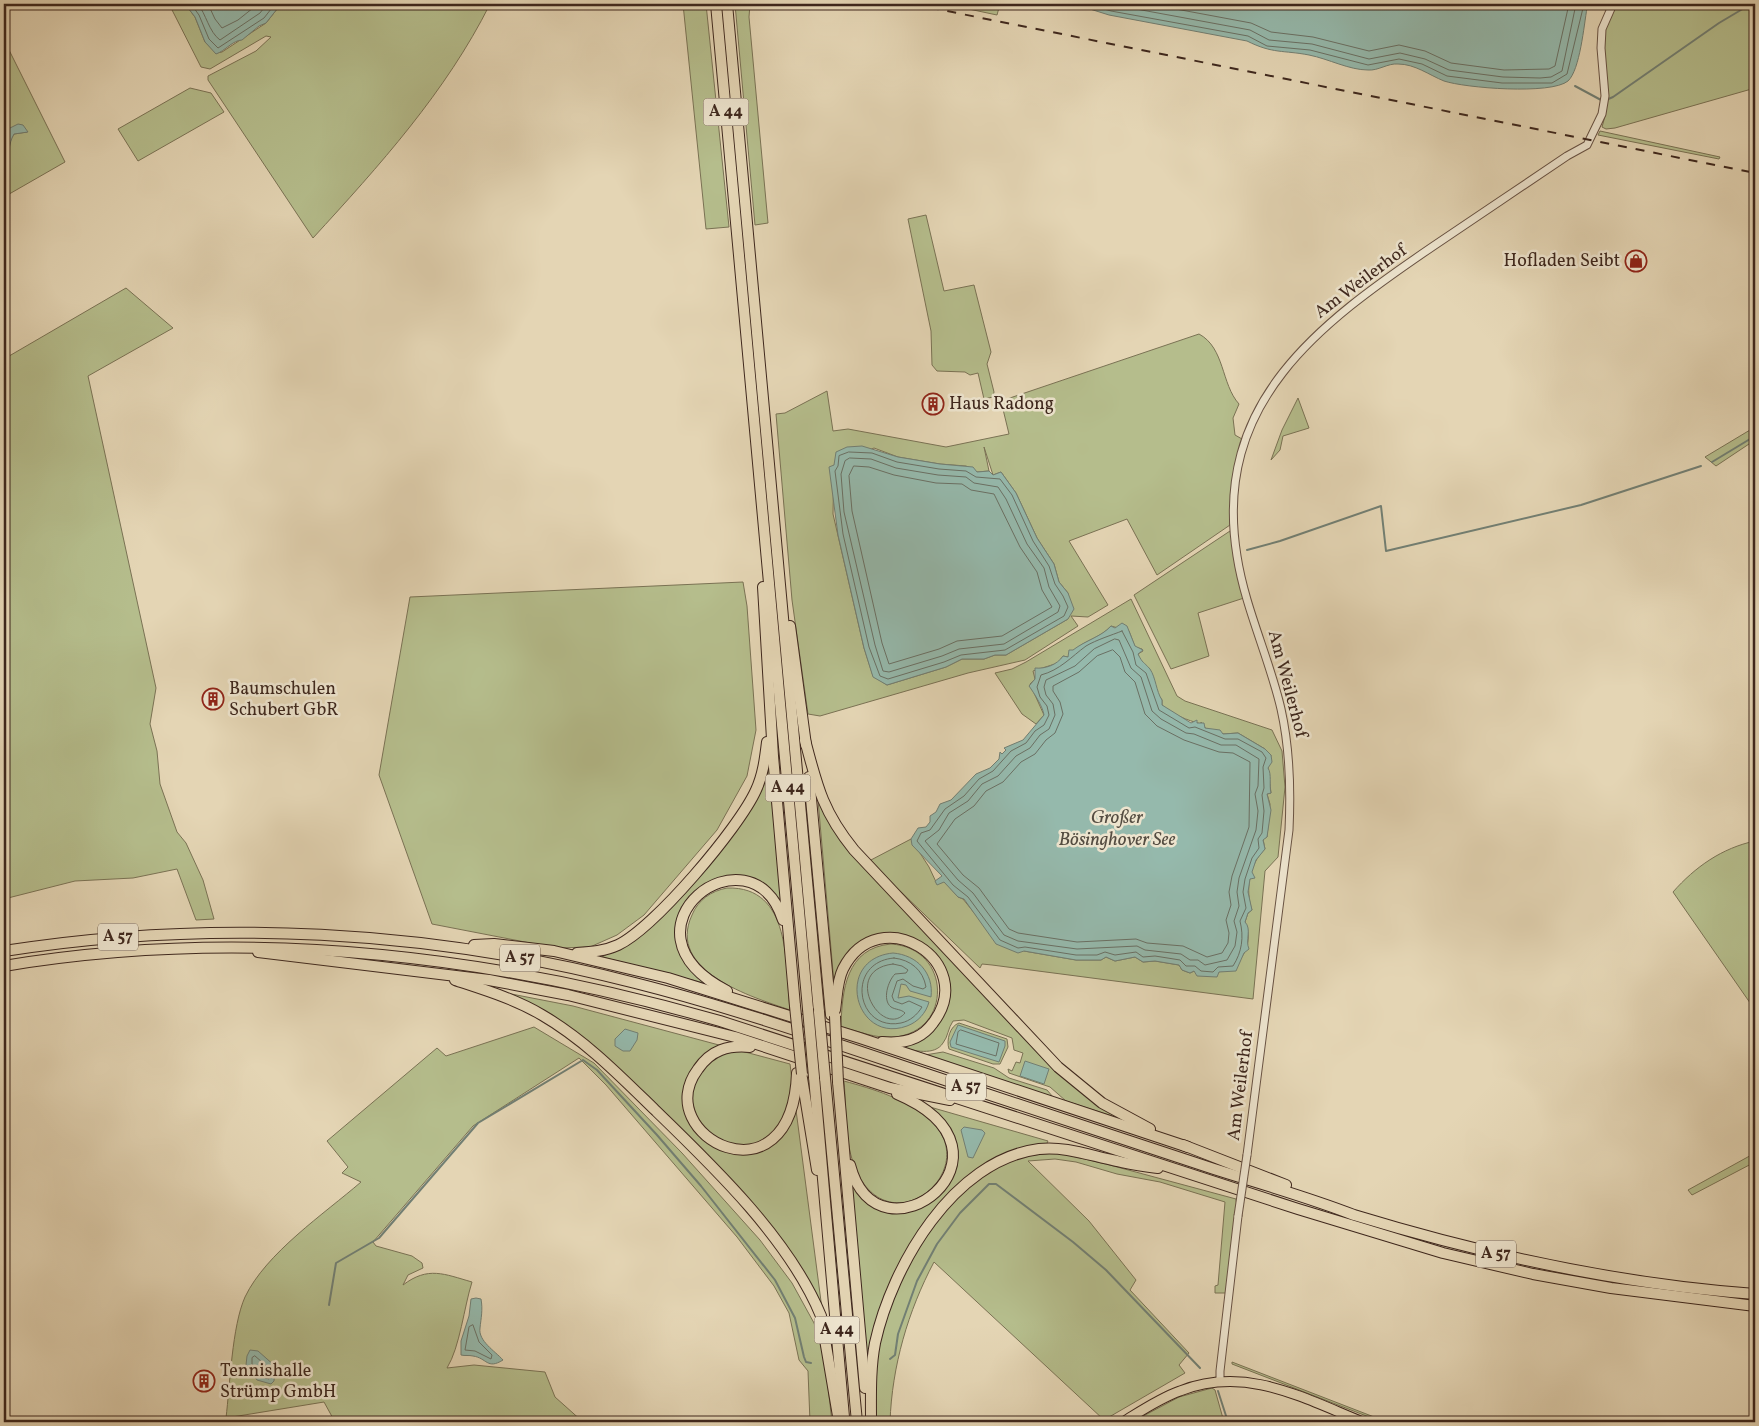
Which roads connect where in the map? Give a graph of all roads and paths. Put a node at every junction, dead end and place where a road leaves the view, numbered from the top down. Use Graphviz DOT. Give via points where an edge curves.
graph roads {
  1 [pos="716,4"];
  2 [pos="727,4"];
  3 [pos="1613,4"];
  4 [pos="768,566"];
  5 [pos="780,578"];
  6 [pos="770,714"];
  7 [pos="805,740"];
  8 [pos="232,947"];
  9 [pos="456,947"];
  10 [pos="4,951"];
  11 [pos="789,951"];
  12 [pos="565,954"];
  13 [pos="4,966"];
  14 [pos="422,972"];
  15 [pos="755,1005"];
  16 [pos="833,1015"];
  17 [pos="860,1038"];
  18 [pos="769,1049"];
  19 [pos="799,1073"];
  20 [pos="855,1076"];
  21 [pos="990,1108"];
  22 [pos="844,1143"];
  23 [pos="1188,1147"];
  24 [pos="1180,1170"];
  25 [pos="1346,1212"];
  26 [pos="829,1237"];
  27 [pos="1755,1294"];
  28 [pos="1755,1306"];
  29 [pos="1220,1382"];
  30 [pos="839,1422"];
  31 [pos="845,1422"];
  32 [pos="857,1422"];
  33 [pos="869,1422"];
  34 [pos="1123,1422"];
  35 [pos="1363,1422"];
  1 -- 4 [label="highway, A 44"];
  2 -- 5 [label="highway, A 44"];
  3 -- 29 [label="street, Am Weilerhof, bridge" via="1602,30 1604,104 1587,145 1392,274 1302,348 1273,383 1258,410 1238,469 1234,499 1237,556 1280,707 1289,751 1291,792 1289,830 1238,1216"];
  4 -- 6 [label="highway" via="763,586"];
  4 -- 26 [label="highway, A 44, bridge"];
  5 -- 7 [label="highway" via="792,634"];
  5 -- 32 [label="highway, A 44, bridge"];
  6 -- 11 [label="highway"];
  6 -- 12 [label="highway" via="765,756 756,791 690,880 647,924 618,945 598,951"];
  7 -- 16 [label="highway"];
  7 -- 23 [label="highway" via="821,800 840,833 1028,1036 1102,1103"];
  8 -- 13 [label="highway, A 57" via="116,952"];
  8 -- 14 [label="highway" via="280,956"];
  8 -- 21 [label="highway, A 57" via="340,950 424,958 609,992 720,1021"];
  9 -- 10 [label="highway, A 57" via="341,936 232,932 115,937"];
  9 -- 12 [label="highway" via="494,944"];
  9 -- 25 [label="highway, A 57" via="584,970 682,996"];
  11 -- 15 [label="highway" via="780,910 770,896 754,884 720,881 696,895 688,906 682,919 681,934 691,963 711,983"];
  11 -- 19 [label="highway, bridge"];
  12 -- 15 [label="highway" via="668,978"];
  14 -- 18 [label="highway" via="490,980 568,995 735,1037"];
  14 -- 30 [label="highway" via="498,994 543,1016 603,1060 729,1185 792,1263 815,1302 821,1316"];
  15 -- 17 [label="highway"];
  16 -- 17 [label="highway" via="843,969 854,954 869,943 901,938 931,955 938,964 945,987 941,1009 930,1027 902,1042"];
  16 -- 22 [label="highway, bridge"];
  17 -- 23 [label="highway"];
  18 -- 19 [label="highway" via="736,1046 720,1049 705,1059 694,1074 689,1107 701,1132 713,1142 741,1150 769,1142 789,1120"];
  18 -- 20 [label="highway"];
  19 -- 26 [label="highway"];
  20 -- 21 [label="highway" via="905,1091"];
  20 -- 22 [label="highway" via="916,1102 935,1116 947,1131 952,1165 939,1192 927,1201 914,1207 885,1207 860,1189"];
  21 -- 24 [label="highway, A 57"];
  22 -- 33 [label="highway"];
  23 -- 25 [label="highway" via="1331,1199"];
  24 -- 28 [label="highway, A 57" via="1378,1234 1508,1268 1628,1291"];
  24 -- 33 [label="highway" via="1133,1165 1054,1148 1012,1156 980,1173 942,1208 898,1274 875,1344"];
  25 -- 27 [label="highway, A 57" via="1446,1242 1559,1268"];
  26 -- 31 [label="highway, A 44"];
  29 -- 34 [label="main road" via="1174,1393"];
  29 -- 35 [label="main road" via="1245,1381 1268,1385"];
}
